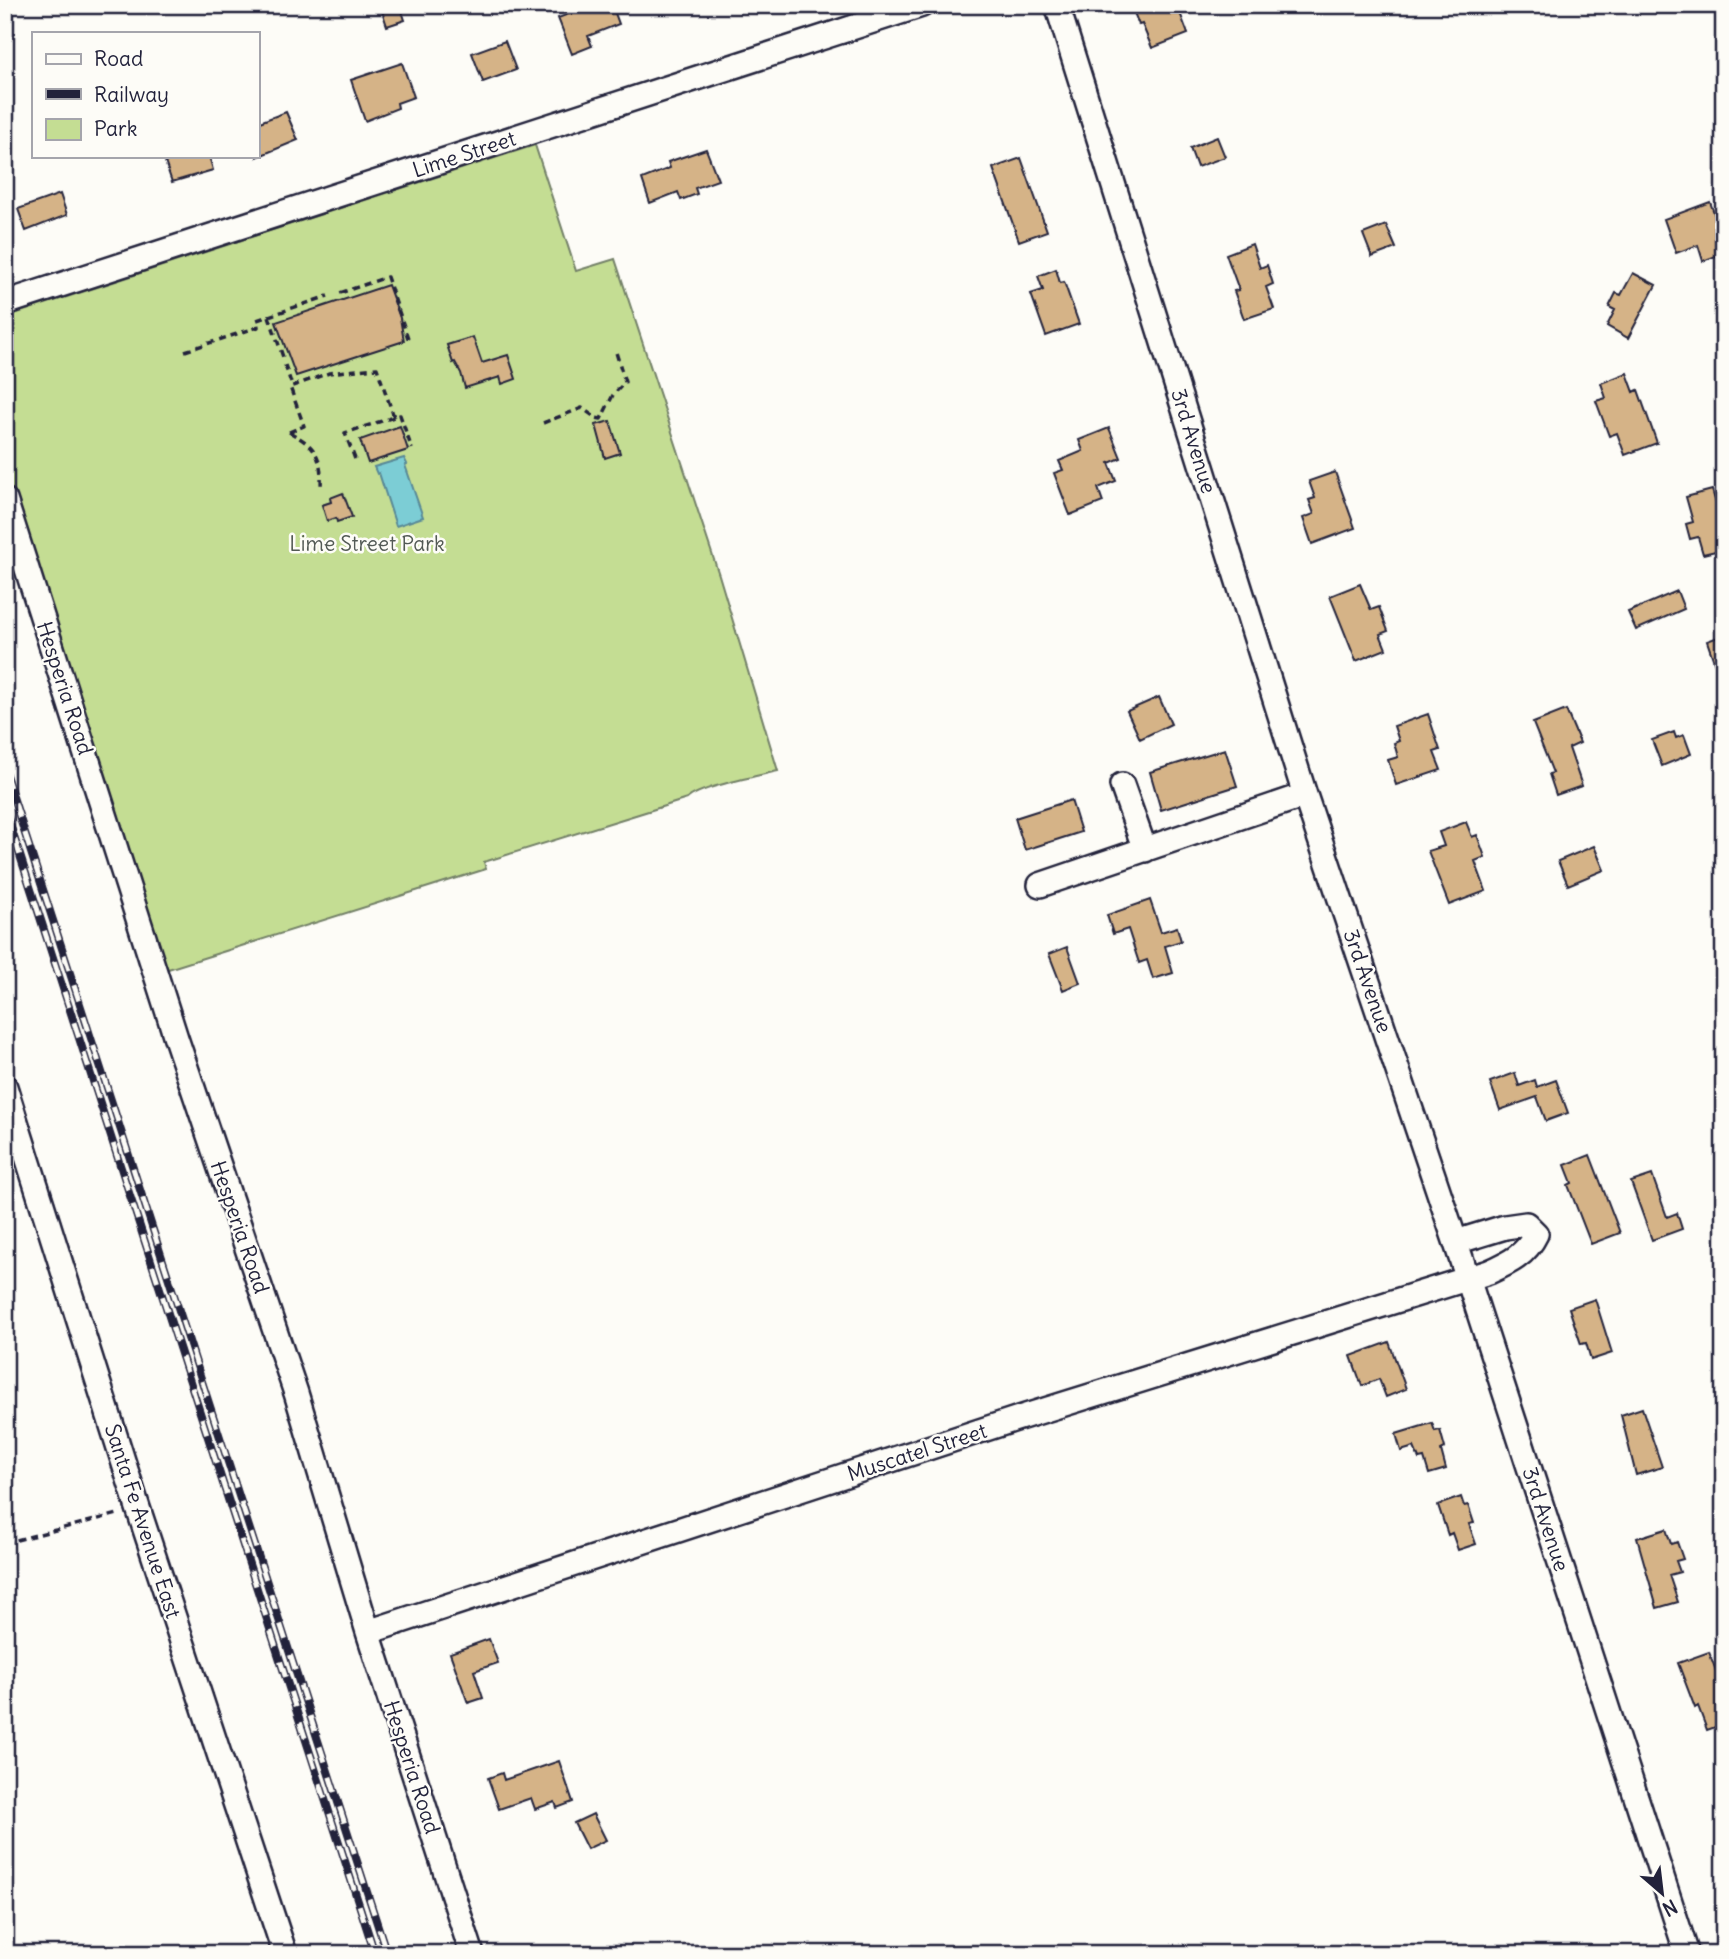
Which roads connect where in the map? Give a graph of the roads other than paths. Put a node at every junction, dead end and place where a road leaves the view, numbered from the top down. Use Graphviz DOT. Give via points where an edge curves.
graph roads {
  1 [pos="922,5"];
  2 [pos="1057,5"];
  3 [pos="5,303"];
  4 [pos="5,500"];
  5 [pos="1122,785"];
  6 [pos="1305,795"];
  7 [pos="1144,849"];
  8 [pos="1040,885"];
  9 [pos="5,1087"];
  10 [pos="1455,1242"];
  11 [pos="1468,1279"];
  12 [pos="368,1632"];
  13 [pos="285,1954"];
  14 [pos="472,1954"];
  15 [pos="1687,1954"];
  1 -- 3 [label="street, Lime Street"];
  2 -- 6 [label="street, 3rd Avenue"];
  4 -- 12 [label="street, Hesperia Road" via="176,1038 296,1393"];
  5 -- 7 [label="street"];
  6 -- 7 [label="street"];
  6 -- 10 [label="street, 3rd Avenue"];
  7 -- 8 [label="street"];
  9 -- 13 [label="street, Santa Fe Avenue East"];
  10 -- 11 [label="street, 3rd Avenue"];
  10 -- 11 [label="street, Muscatel Street" via="1526,1224 1536,1234 1530,1248 1510,1263"];
  11 -- 12 [label="street, Muscatel Street" via="1016,1419"];
  11 -- 15 [label="street, 3rd Avenue"];
  12 -- 14 [label="street, Hesperia Road"];
}
